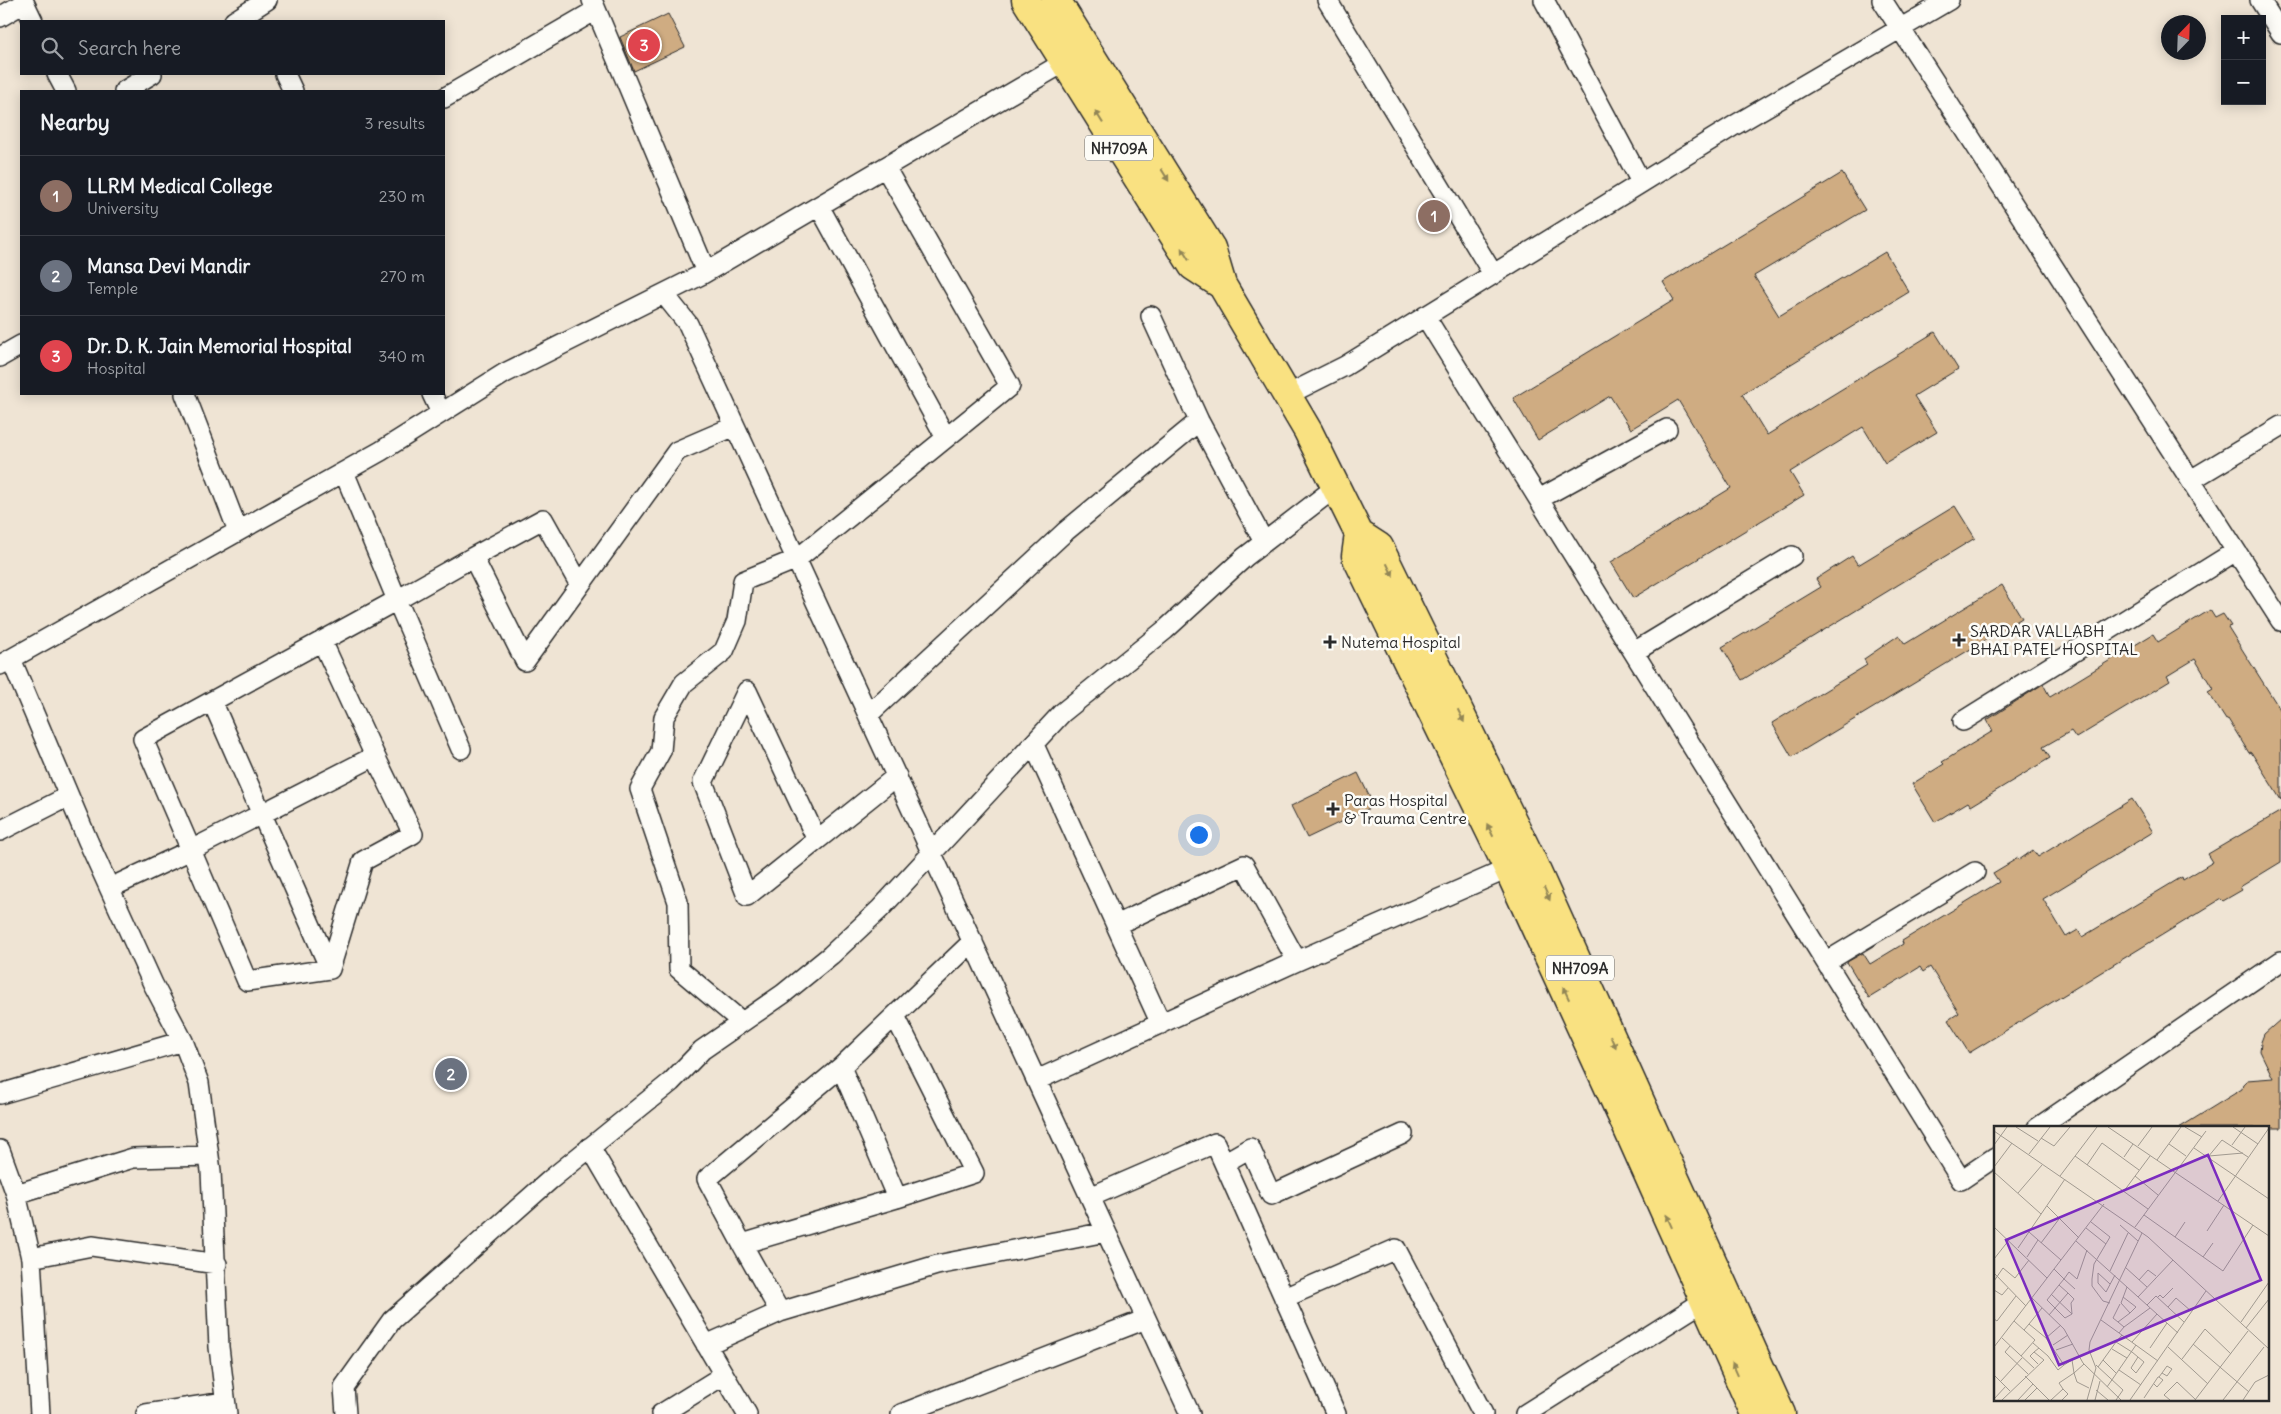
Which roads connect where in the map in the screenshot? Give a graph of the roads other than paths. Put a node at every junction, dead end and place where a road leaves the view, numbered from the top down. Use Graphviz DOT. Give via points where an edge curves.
graph roads {
  1 [pos="1026,0"];
  2 [pos="1056,0"];
  3 [pos="1544,0"];
  4 [pos="1882,0"];
  5 [pos="1949,0"];
  6 [pos="2260,0"];
  7 [pos="1330,1"];
  8 [pos="23,2"];
  9 [pos="594,5"];
  10 [pos="261,10"];
  11 [pos="0,17"];
  12 [pos="32,20"];
  13 [pos="236,20"];
  14 [pos="1901,26"];
  15 [pos="2279,26"];
  16 [pos="1076,56"];
  17 [pos="58,75"];
  18 [pos="150,75"];
  19 [pos="285,75"];
  20 [pos="65,90"];
  21 [pos="126,90"];
  22 [pos="293,90"];
  23 [pos="445,97"];
  24 [pos="884,168"];
  25 [pos="1641,182"];
  26 [pos="820,206"];
  27 [pos="706,272"];
  28 [pos="1493,274"];
  29 [pos="664,294"];
  30 [pos="1151,316"];
  31 [pos="1426,316"];
  32 [pos="20,346"];
  33 [pos="0,356"];
  34 [pos="185,395"];
  35 [pos="432,395"];
  36 [pos="1287,395"];
  37 [pos="441,413"];
  38 [pos="1198,421"];
  39 [pos="735,426"];
  40 [pos="2281,426"];
  41 [pos="1667,429"];
  42 [pos="946,438"];
  43 [pos="344,472"];
  44 [pos="2191,480"];
  45 [pos="1336,488"];
  46 [pos="1539,499"];
  47 [pos="238,531"];
  48 [pos="1264,542"];
  49 [pos="2236,551"];
  50 [pos="1792,556"];
  51 [pos="473,558"];
  52 [pos="797,559"];
  53 [pos="580,585"];
  54 [pos="397,600"];
  55 [pos="2281,621"];
  56 [pos="322,641"];
  57 [pos="1634,652"];
  58 [pos="5,662"];
  59 [pos="212,701"];
  60 [pos="869,714"];
  61 [pos="1963,721"];
  62 [pos="1034,744"];
  63 [pos="461,749"];
  64 [pos="375,756"];
  65 [pos="897,776"];
  66 [pos="69,796"];
  67 [pos="261,814"];
  68 [pos="0,831"];
  69 [pos="817,840"];
  70 [pos="191,850"];
  71 [pos="932,852"];
  72 [pos="1520,864"];
  73 [pos="1975,872"];
  74 [pos="110,888"];
  75 [pos="1116,925"];
  76 [pos="973,941"];
  77 [pos="2281,961"];
  78 [pos="1296,962"];
  79 [pos="1826,962"];
  80 [pos="330,969"];
  81 [pos="895,1016"];
  82 [pos="742,1022"];
  83 [pos="1161,1024"];
  84 [pos="183,1040"];
  85 [pos="841,1067"];
  86 [pos="1037,1080"];
  87 [pos="0,1094"];
  88 [pos="2040,1126"];
  89 [pos="1403,1134"];
  90 [pos="590,1147"];
  91 [pos="0,1150"];
  92 [pos="209,1156"];
  93 [pos="1994,1158"];
  94 [pos="1224,1163"];
  95 [pos="16,1194"];
  96 [pos="1090,1197"];
  97 [pos="896,1198"];
  98 [pos="1106,1232"];
  99 [pos="742,1244"];
  100 [pos="31,1258"];
  101 [pos="216,1264"];
  102 [pos="1714,1294"];
  103 [pos="1284,1298"];
  104 [pos="780,1312"];
  105 [pos="1146,1318"];
  106 [pos="706,1345"];
  107 [pos="724,1375"];
  108 [pos="226,1408"];
  109 [pos="40,1414"];
  110 [pos="146,1414"];
  111 [pos="346,1414"];
  112 [pos="661,1414"];
  113 [pos="747,1414"];
  114 [pos="901,1414"];
  115 [pos="1190,1414"];
  116 [pos="1336,1414"];
  117 [pos="1483,1414"];
  118 [pos="1525,1414"];
  119 [pos="1754,1414"];
  120 [pos="1781,1414"];
  1 -- 16 [label="highway, NH709A"];
  2 -- 16 [label="highway, NH709A"];
  3 -- 25 [label="street"];
  4 -- 14 [label="street"];
  5 -- 14 [label="street"];
  6 -- 15 [label="street"];
  7 -- 28 [label="street"];
  8 -- 11 [label="street"];
  8 -- 12 [label="street"];
  9 -- 23 [label="street"];
  9 -- 27 [label="street"];
  10 -- 13 [label="street"];
  14 -- 25 [label="street"];
  14 -- 44 [label="street"];
  16 -- 24 [label="street"];
  16 -- 36 [label="highway, NH709A" via="1211,248 1222,285"];
  17 -- 20 [label="street"];
  18 -- 21 [label="street"];
  19 -- 22 [label="street"];
  24 -- 26 [label="street"];
  24 -- 42 [label="street" via="1010,386"];
  25 -- 28 [label="street"];
  26 -- 27 [label="street"];
  26 -- 42 [label="street"];
  27 -- 29 [label="street"];
  28 -- 31 [label="street"];
  29 -- 37 [label="street" via="505,373"];
  29 -- 39 [label="street" via="688,324"];
  30 -- 38 [label="street"];
  31 -- 36 [label="street" via="1345,366"];
  31 -- 46 [label="street"];
  32 -- 33 [label="street"];
  34 -- 47 [label="street"];
  35 -- 37 [label="street"];
  36 -- 45 [label="highway, NH709A"];
  37 -- 43 [label="street"];
  38 -- 48 [label="street"];
  38 -- 60 [label="street" via="1066,531"];
  39 -- 52 [label="street"];
  39 -- 53 [label="street" via="678,451"];
  40 -- 44 [label="street"];
  41 -- 46 [label="street"];
  42 -- 52 [label="street"];
  43 -- 47 [label="street"];
  43 -- 54 [label="street"];
  44 -- 49 [label="street"];
  45 -- 48 [label="street"];
  45 -- 72 [label="highway, NH709A" via="1359,534 1379,547"];
  46 -- 57 [label="street"];
  47 -- 58 [label="street"];
  48 -- 62 [label="street" via="1165,630 1062,713"];
  49 -- 55 [label="street"];
  49 -- 61 [label="street"];
  50 -- 57 [label="street"];
  51 -- 53 [label="street" via="543,519"];
  51 -- 53 [label="street" via="525,660"];
  51 -- 54 [label="street"];
  52 -- 60 [label="street"];
  52 -- 82 [label="street" via="743,581 737,621 724,651 684,683 664,716 661,751 640,789 678,902 679,969"];
  54 -- 56 [label="street"];
  54 -- 63 [label="street"];
  56 -- 59 [label="street"];
  56 -- 64 [label="street"];
  57 -- 79 [label="street"];
  58 -- 66 [label="street"];
  59 -- 67 [label="street"];
  59 -- 70 [label="street" via="143,738"];
  60 -- 65 [label="street"];
  62 -- 71 [label="street"];
  62 -- 75 [label="street"];
  64 -- 67 [label="street"];
  64 -- 80 [label="street" via="412,834 363,861"];
  65 -- 69 [label="street"];
  65 -- 71 [label="street"];
  66 -- 68 [label="street"];
  66 -- 74 [label="street"];
  67 -- 70 [label="street"];
  67 -- 80 [label="street"];
  69 -- 69 [label="street" via="748,896 703,782 747,691"];
  70 -- 74 [label="street"];
  70 -- 80 [label="street" via="247,981"];
  71 -- 76 [label="street"];
  71 -- 82 [label="street" via="832,956"];
  72 -- 78 [label="street"];
  72 -- 102 [label="highway, NH709A"];
  73 -- 79 [label="street"];
  74 -- 84 [label="street" via="153,984"];
  75 -- 78 [label="street" via="1244,865"];
  75 -- 83 [label="street"];
  76 -- 81 [label="street"];
  76 -- 86 [label="street"];
  77 -- 88 [label="street"];
  78 -- 83 [label="street"];
  79 -- 93 [label="street" via="1961,1180"];
  81 -- 85 [label="street"];
  81 -- 97 [label="street" via="974,1172"];
  82 -- 90 [label="street" via="702,1050 671,1082"];
  83 -- 86 [label="street"];
  84 -- 87 [label="street"];
  84 -- 92 [label="street" via="200,1084"];
  85 -- 97 [label="street"];
  85 -- 99 [label="street" via="707,1179"];
  86 -- 96 [label="street"];
  89 -- 94 [label="street" via="1271,1195 1250,1148"];
  90 -- 106 [label="street"];
  90 -- 111 [label="street" via="392,1320 344,1387"];
  91 -- 95 [label="street"];
  92 -- 95 [label="street" via="133,1158"];
  92 -- 101 [label="street"];
  94 -- 96 [label="street" via="1215,1143"];
  94 -- 103 [label="street"];
  95 -- 100 [label="street"];
  96 -- 98 [label="street"];
  97 -- 99 [label="street"];
  98 -- 104 [label="street" via="937,1265"];
  98 -- 105 [label="street"];
  99 -- 104 [label="street"];
  100 -- 101 [label="street" via="92,1246"];
  100 -- 109 [label="street"];
  101 -- 108 [label="street" via="219,1347"];
  102 -- 118 [label="street"];
  119 -- 102 [label="highway, NH709A, one-way"];
  102 -- 120 [label="highway, NH709A"];
  103 -- 116 [label="street"];
  103 -- 117 [label="street" via="1396,1250"];
  104 -- 106 [label="street"];
  105 -- 114 [label="street"];
  105 -- 115 [label="street"];
  106 -- 107 [label="street"];
  107 -- 112 [label="street"];
  107 -- 113 [label="street"];
  108 -- 110 [label="street"];
}
